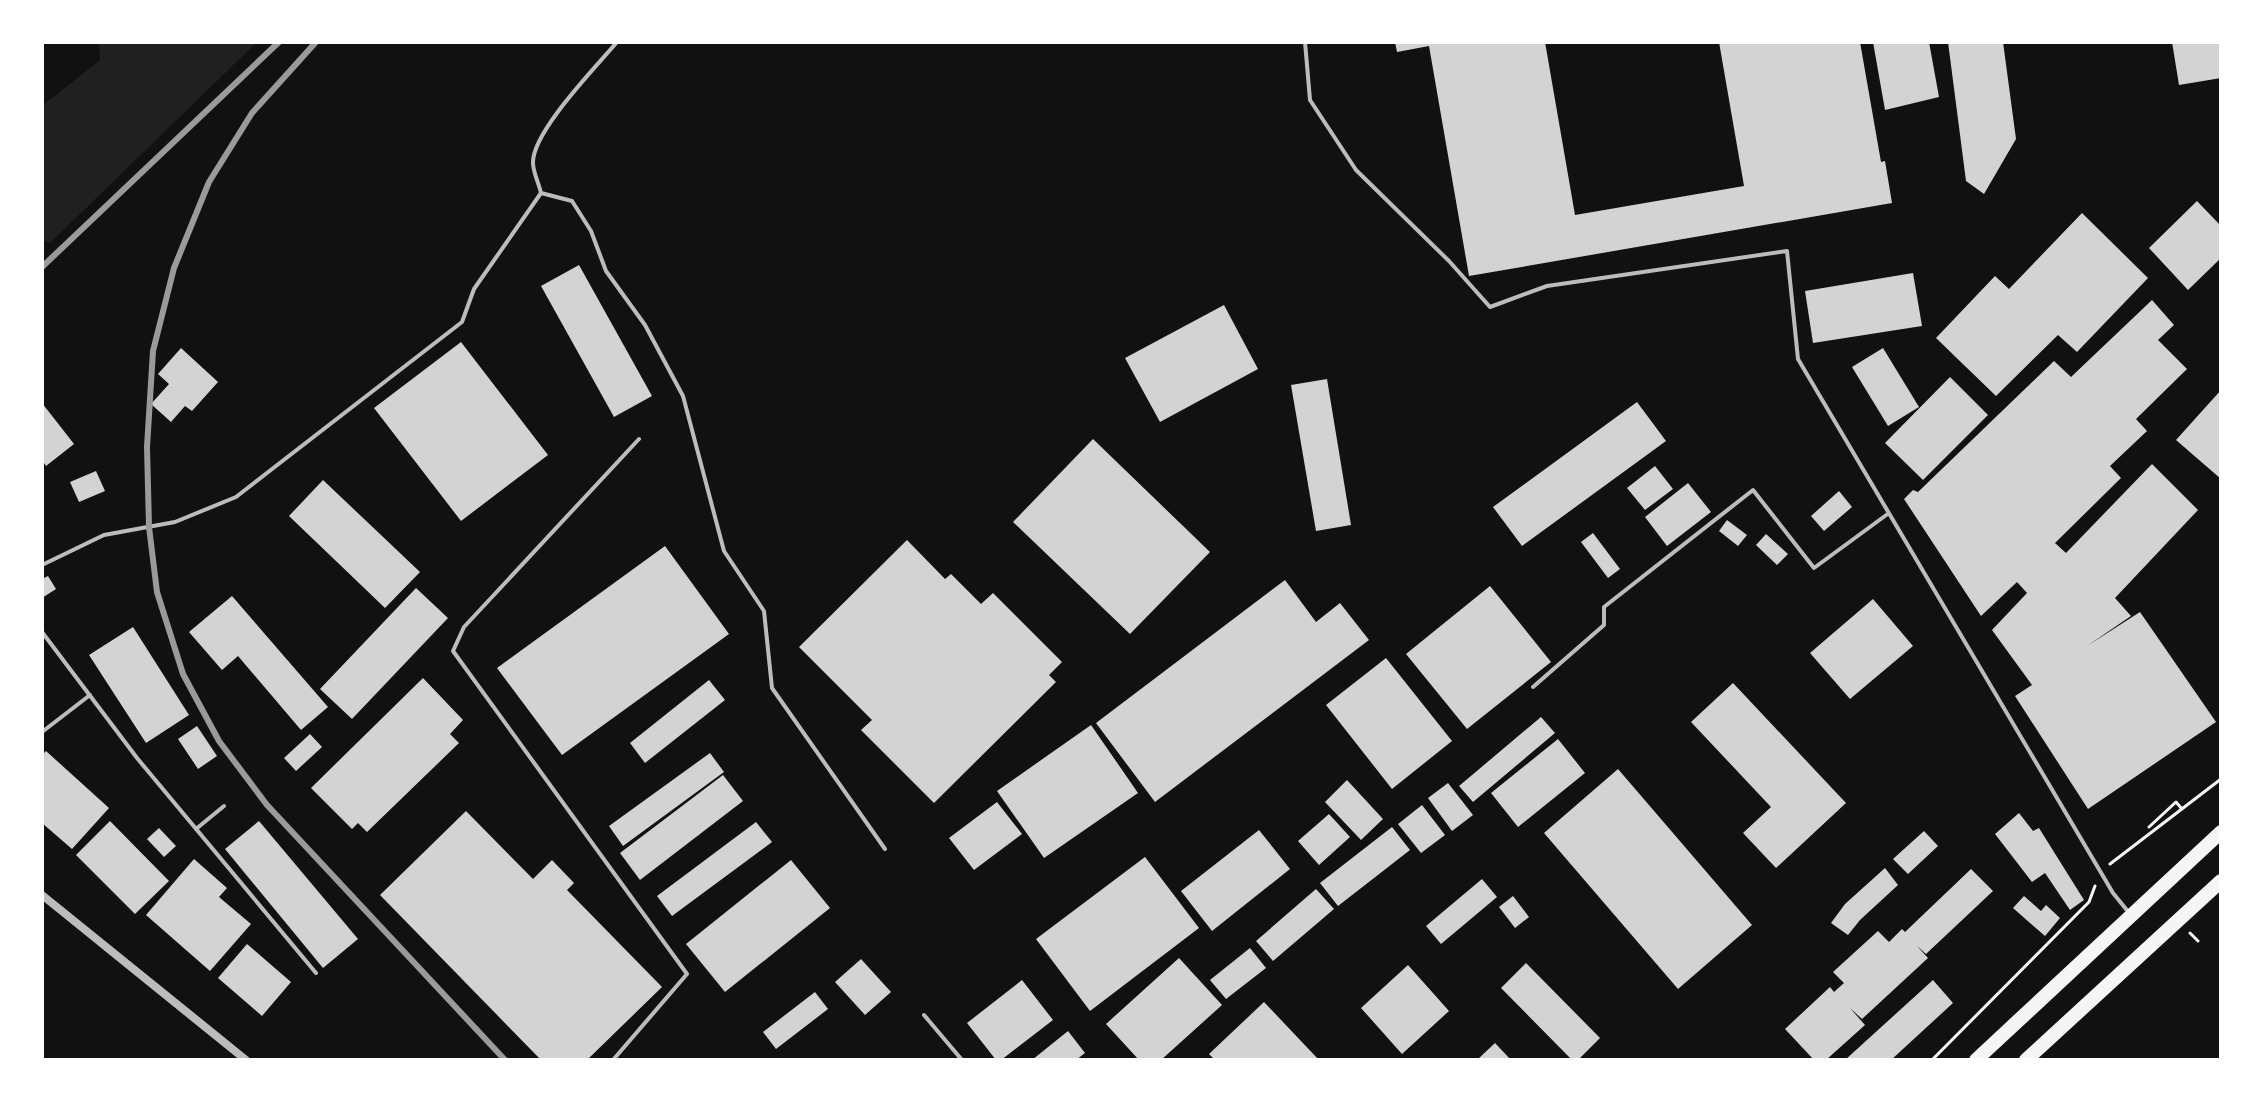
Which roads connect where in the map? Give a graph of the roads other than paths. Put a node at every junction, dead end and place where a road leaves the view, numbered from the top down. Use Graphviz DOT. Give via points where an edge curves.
graph roads {
  1 [pos="617,42"];
  2 [pos="1305,42"];
  3 [pos="541,193"];
  4 [pos="639,439"];
  5 [pos="1889,513"];
  6 [pos="42,565"];
  7 [pos="42,632"];
  8 [pos="1533,687"];
  9 [pos="90,695"];
  10 [pos="42,732"];
  11 [pos="224,806"];
  12 [pos="196,829"];
  13 [pos="2221,832"];
  14 [pos="885,849"];
  15 [pos="2221,881"];
  16 [pos="42,895"];
  17 [pos="2131,916"];
  18 [pos="316,973"];
  19 [pos="924,1015"];
  20 [pos="246,1060"];
  21 [pos="613,1060"];
  22 [pos="962,1060"];
  23 [pos="1976,1060"];
  24 [pos="2026,1060"];
  1 -- 3 [label="lane" via="540,137 533,162"];
  2 -- 5 [label="lane" via="1310,100 1356,170 1490,307 1547,286 1787,251 1798,359"];
  3 -- 6 [label="lane" via="474,289 462,322 236,497 175,522 104,535"];
  3 -- 14 [label="lane" via="572,201 606,271 645,325 683,396 724,551 764,611 772,688"];
  4 -- 21 [label="lane" via="464,627 453,651 687,974"];
  5 -- 8 [label="lane" via="1814,568 1753,490 1604,607 1604,625"];
  5 -- 17 [label="lane"];
  7 -- 9 [label="lane"];
  9 -- 10 [label="lane"];
  9 -- 12 [label="lane"];
  11 -- 12 [label="lane"];
  12 -- 18 [label="lane"];
  13 -- 17 [label="main road"];
  15 -- 24 [label="main road"];
  16 -- 20 [label="street"];
  17 -- 23 [label="main road"];
  19 -- 22 [label="lane"];
}
